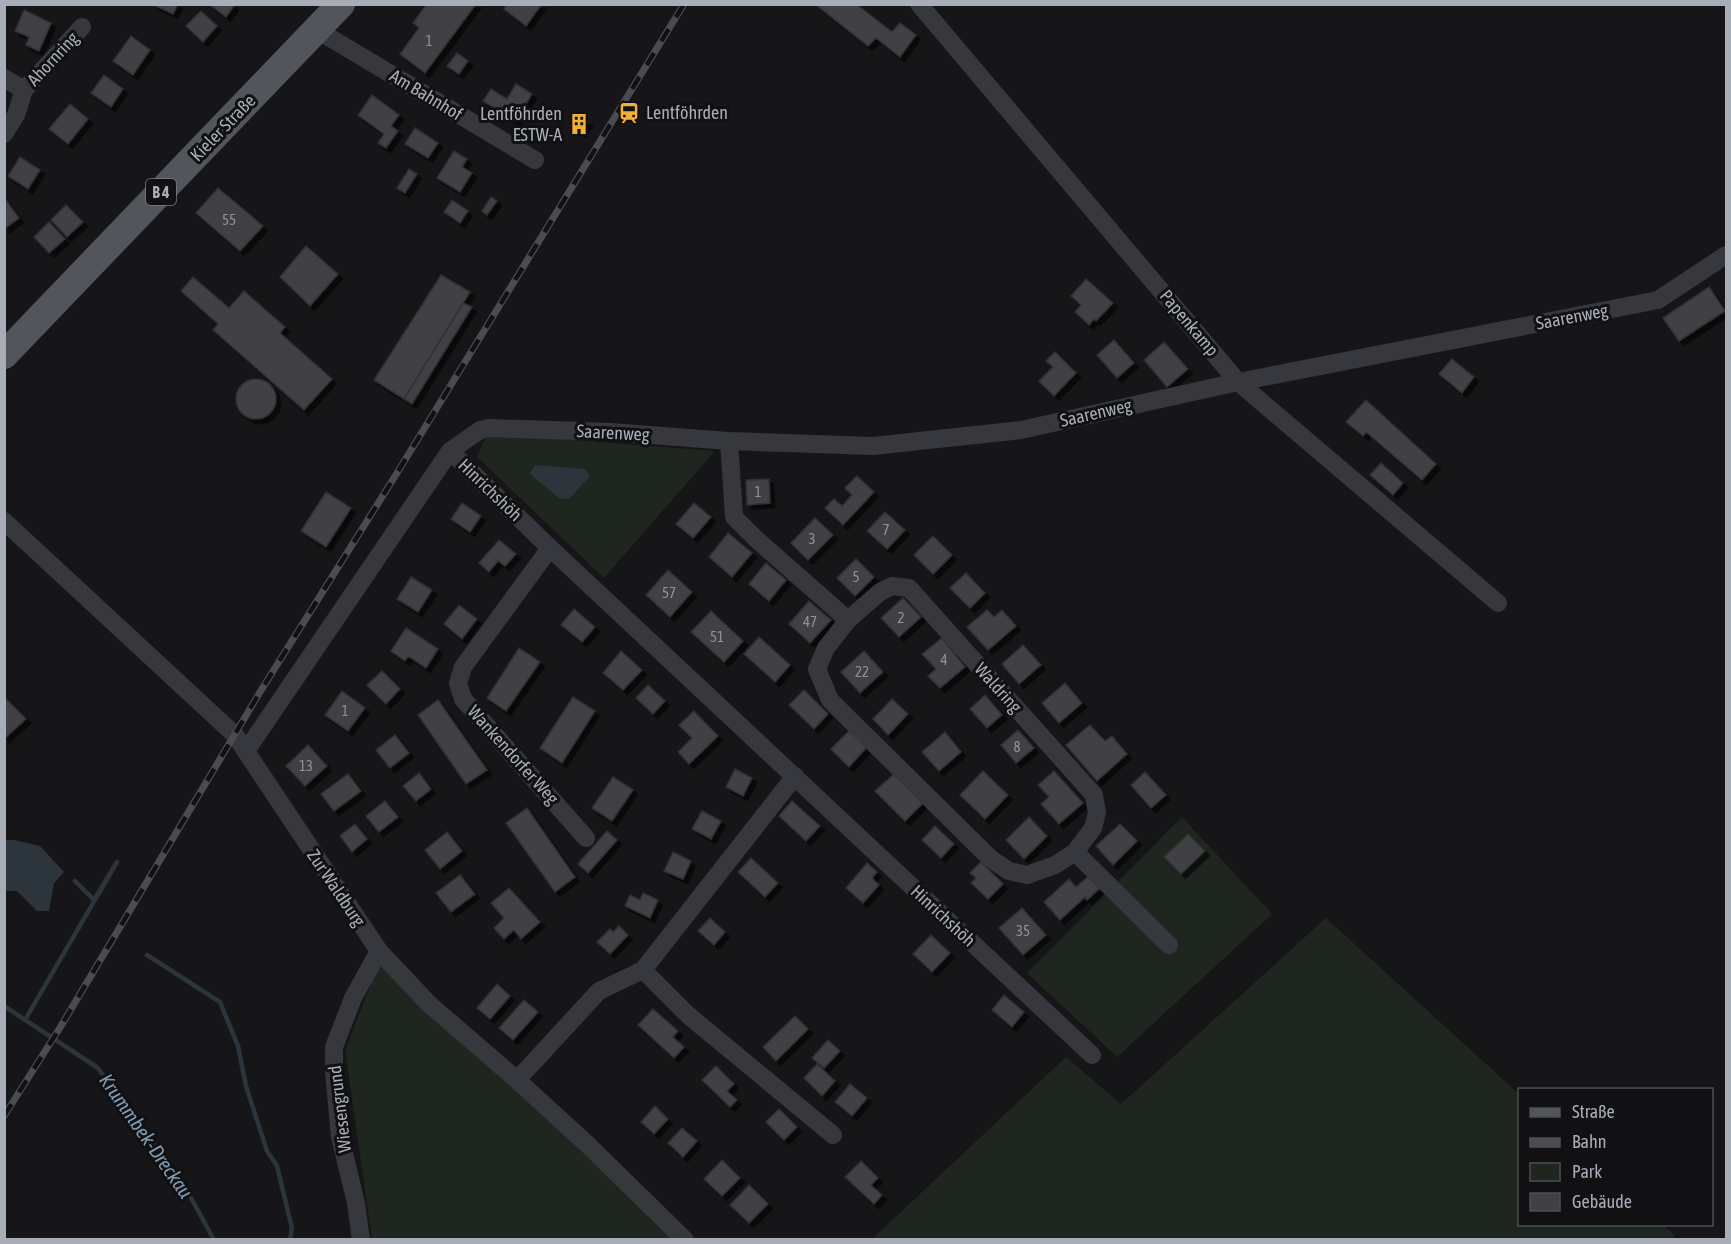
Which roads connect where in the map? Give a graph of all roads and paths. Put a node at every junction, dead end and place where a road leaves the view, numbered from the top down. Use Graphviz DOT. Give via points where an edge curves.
graph roads {
  1 [pos="341,4"];
  2 [pos="919,4"];
  3 [pos="82,27"];
  4 [pos="317,30"];
  5 [pos="4,78"];
  6 [pos="24,90"];
  7 [pos="4,134"];
  8 [pos="535,160"];
  9 [pos="1726,255"];
  10 [pos="4,355"];
  11 [pos="1238,382"];
  12 [pos="729,441"];
  13 [pos="450,451"];
  14 [pos="4,521"];
  15 [pos="550,548"];
  16 [pos="1498,603"];
  17 [pos="848,620"];
  18 [pos="246,751"];
  19 [pos="795,776"];
  20 [pos="586,838"];
  21 [pos="1075,852"];
  22 [pos="1169,945"];
  23 [pos="379,951"];
  24 [pos="643,970"];
  25 [pos="1092,1055"];
  26 [pos="517,1080"];
  27 [pos="833,1135"];
  28 [pos="361,1239"];
  29 [pos="685,1239"];
  1 -- 4 [label="main road, Kieler Straße / B 4"];
  2 -- 11 [label="street, Papenkamp"];
  3 -- 6 [label="street, Ahornring"];
  4 -- 8 [label="street, Am Bahnhof"];
  4 -- 10 [label="main road, Kieler Straße / B 4"];
  5 -- 6 [label="street, Ahornring"];
  6 -- 7 [label="street, Ahornring" via="16,115"];
  9 -- 11 [label="street, Saarenweg" via="1658,300"];
  11 -- 12 [label="street, Saarenweg" via="1021,430 873,446"];
  11 -- 16 [label="street, Papenkamp"];
  12 -- 13 [label="street, Saarenweg" via="610,432 489,429 480,430"];
  12 -- 17 [label="street" via="734,517"];
  13 -- 15 [label="street, Hinrichshöh"];
  13 -- 18 [label="street, Hinrichshöh"];
  14 -- 18 [label="street, Zur Waldburg" via="235,735"];
  15 -- 19 [label="street, Hinrichshöh"];
  15 -- 20 [label="street, Wankendorfer Weg" via="463,667 458,683 463,699"];
  17 -- 21 [label="street, Waldring" via="826,648 817,669 830,700 991,859 1027,875"];
  17 -- 21 [label="street, Waldring" via="880,592 892,586 909,588 1094,795 1097,813 1093,828"];
  18 -- 23 [label="street, Zur Waldburg"];
  19 -- 24 [label="street"];
  19 -- 25 [label="street, Hinrichshöh"];
  21 -- 22 [label="street"];
  23 -- 26 [label="street, Zur Waldburg" via="429,1004"];
  23 -- 28 [label="street, Wiesengrund" via="353,998 334,1047 340,1137"];
  24 -- 26 [label="street" via="599,991"];
  24 -- 27 [label="street" via="688,1015"];
  26 -- 29 [label="street, Zur Waldburg"];
}
